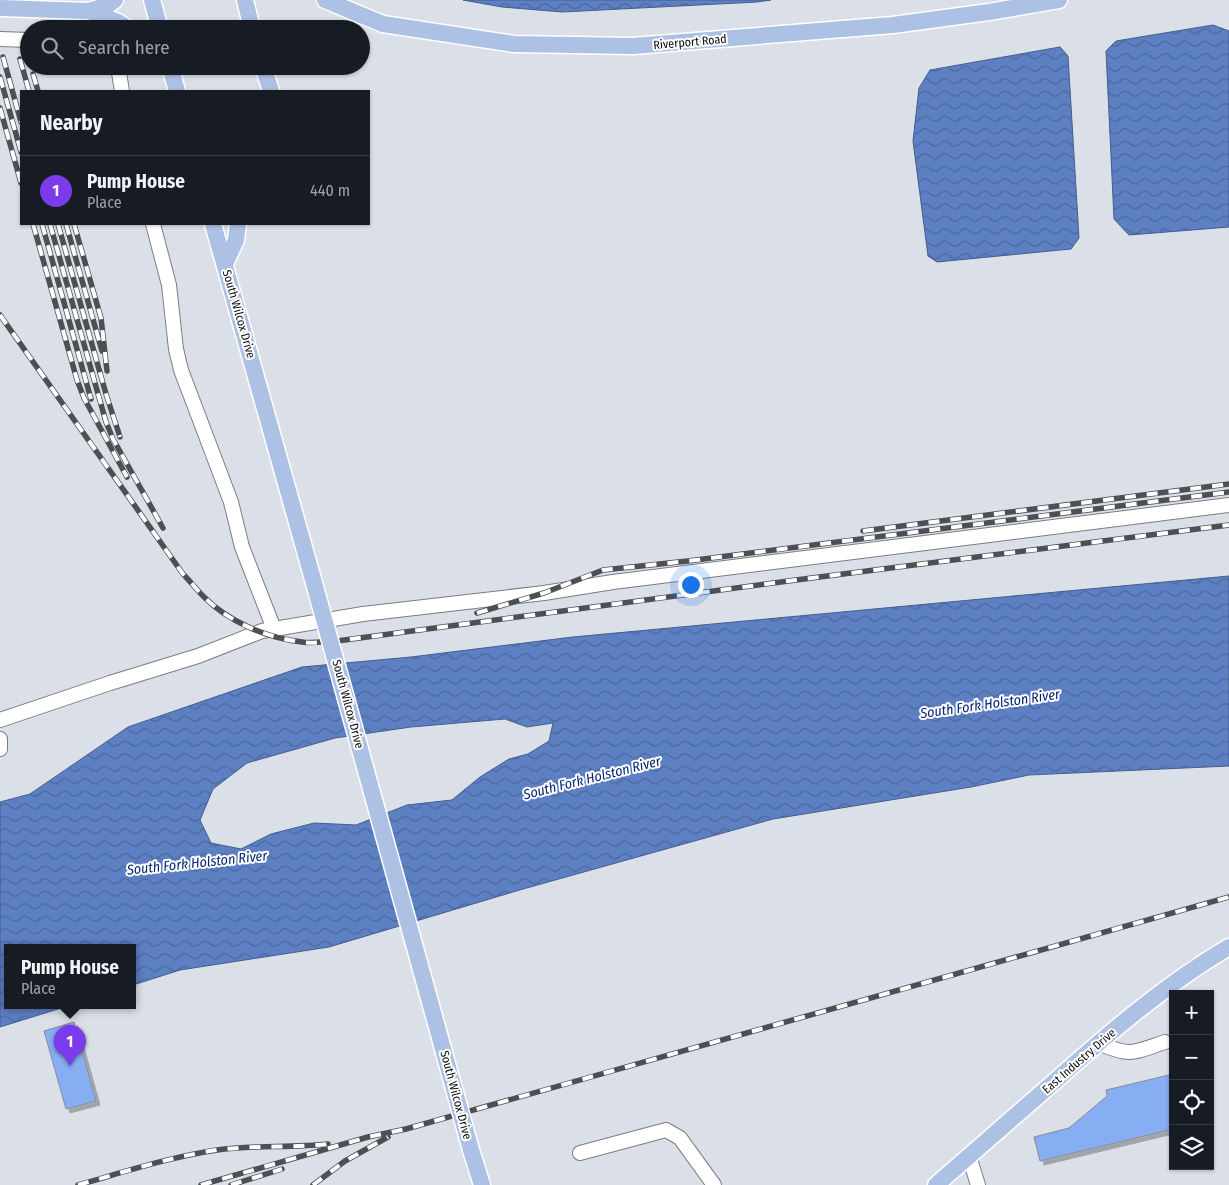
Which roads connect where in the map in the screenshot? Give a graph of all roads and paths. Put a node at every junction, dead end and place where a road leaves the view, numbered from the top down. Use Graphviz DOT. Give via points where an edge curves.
graph roads {
  1 [pos="56,0"];
  2 [pos="115,0"];
  3 [pos="152,0"];
  4 [pos="325,0"];
  5 [pos="1059,0"];
  6 [pos="18,4"];
  7 [pos="0,8"];
  8 [pos="71,11"];
  9 [pos="89,12"];
  10 [pos="112,20"];
  11 [pos="158,20"];
  12 [pos="0,38"];
  13 [pos="20,39"];
  14 [pos="119,75"];
  15 [pos="267,75"];
  16 [pos="122,90"];
  17 [pos="271,90"];
  18 [pos="153,225"];
  19 [pos="213,225"];
  20 [pos="238,225"];
  21 [pos="224,264"];
  22 [pos="1229,505"];
  23 [pos="274,630"];
  24 [pos="0,720"];
  25 [pos="0,739"];
  26 [pos="0,749"];
  27 [pos="1229,946"];
  28 [pos="1165,1042"];
  29 [pos="1098,1044"];
  30 [pos="580,1153"];
  31 [pos="969,1156"];
  32 [pos="482,1185"];
  33 [pos="714,1185"];
  34 [pos="936,1185"];
  35 [pos="978,1185"];
  1 -- 8 [label="main road"];
  2 -- 9 [label="main road"];
  3 -- 11 [label="main road"];
  4 -- 5 [label="main road, Riverport Road" via="383,24 514,44 633,46 893,25"];
  6 -- 7 [label="main road"];
  6 -- 8 [label="main road"];
  8 -- 9 [label="main road"];
  9 -- 10 [label="main road"];
  12 -- 13 [label="street"];
  14 -- 16 [label="street"];
  15 -- 17 [label="main road"];
  18 -- 23 [label="street" via="169,285 181,370 231,502 242,547"];
  19 -- 21 [label="main road, South Wilcox Drive"];
  20 -- 21 [label="main road" via="236,240"];
  21 -- 32 [label="main road, South Wilcox Drive, bridge"];
  22 -- 23 [label="street" via="363,614"];
  23 -- 24 [label="street" via="262,631 198,656"];
  25 -- 26 [label="street"];
  27 -- 29 [label="main road, East Industry Drive" via="1187,973"];
  28 -- 29 [label="street" via="1131,1053"];
  29 -- 31 [label="main road, East Industry Drive"];
  30 -- 33 [label="street" via="666,1130 680,1138"];
  31 -- 34 [label="main road, East Industry Drive"];
  31 -- 35 [label="street"];
}
